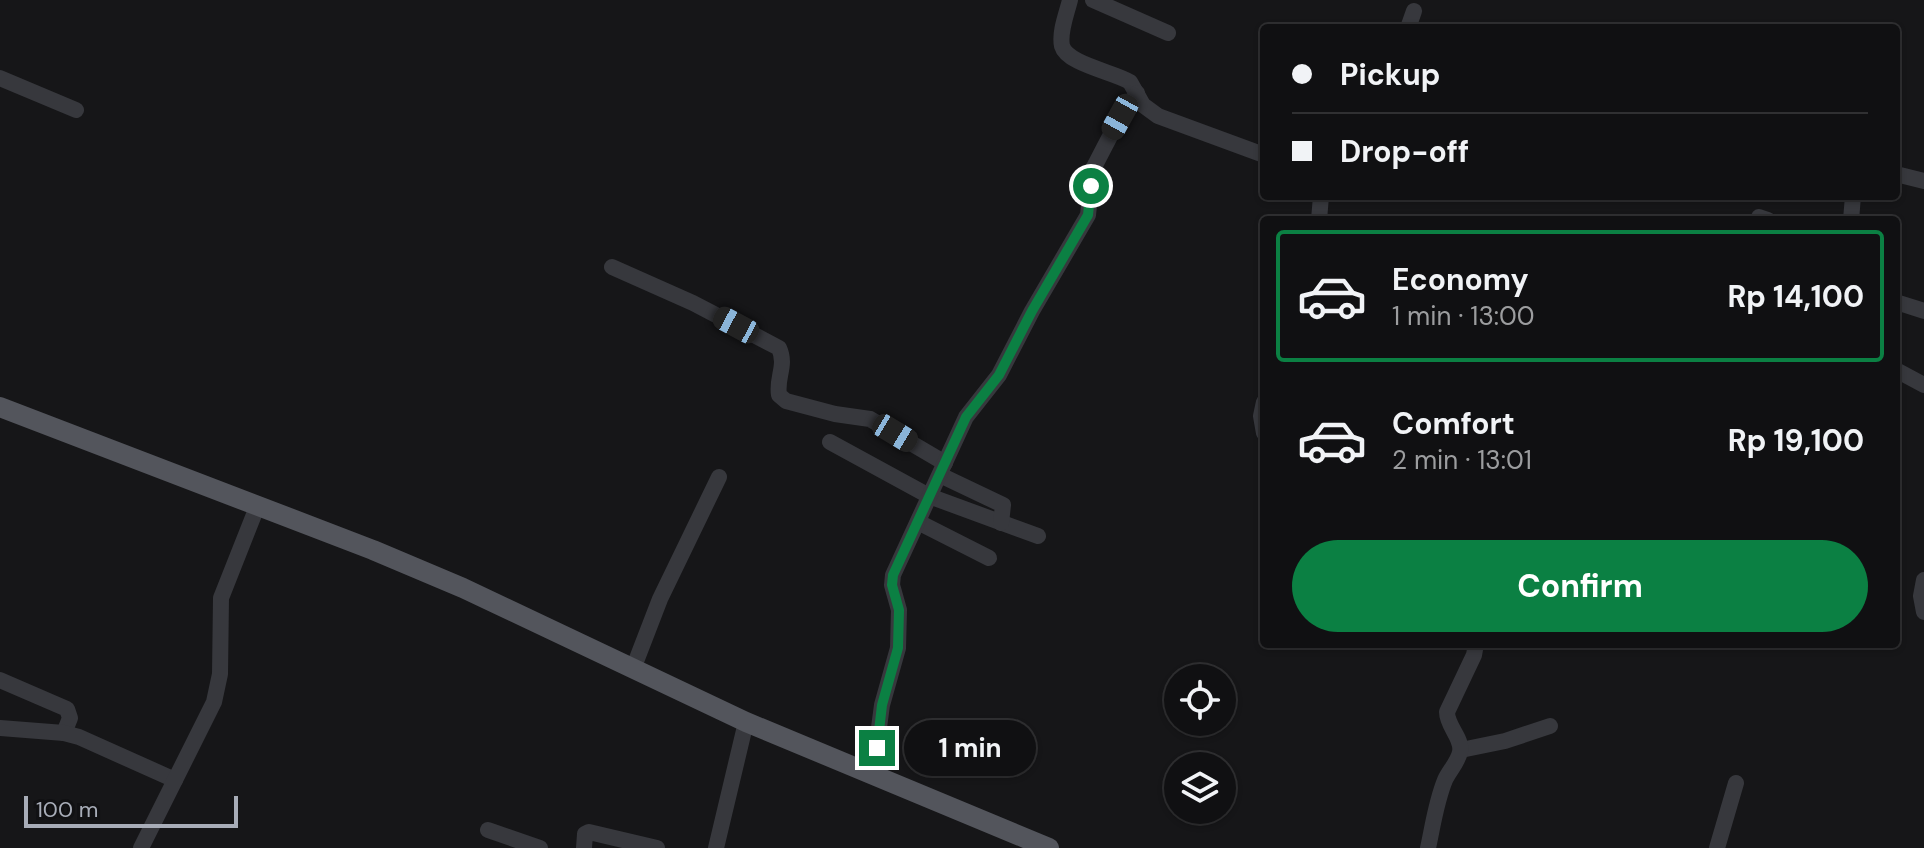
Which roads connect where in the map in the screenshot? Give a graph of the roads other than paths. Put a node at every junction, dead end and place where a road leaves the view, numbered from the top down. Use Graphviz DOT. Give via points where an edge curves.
graph roads {
  1 [pos="1070,0"];
  2 [pos="1093,0"];
  3 [pos="1414,11"];
  4 [pos="1409,24"];
  5 [pos="1168,33"];
  6 [pos="0,78"];
  7 [pos="1137,93"];
  8 [pos="76,110"];
  9 [pos="1260,154"];
  10 [pos="1900,175"];
  11 [pos="1924,181"];
  12 [pos="612,267"];
  13 [pos="1900,303"];
  14 [pos="1924,311"];
  15 [pos="1900,372"];
  16 [pos="1924,385"];
  17 [pos="0,407"];
  18 [pos="830,442"];
  19 [pos="942,469"];
  20 [pos="719,477"];
  21 [pos="929,496"];
  22 [pos="257,507"];
  23 [pos="918,522"];
  24 [pos="1001,523"];
  25 [pos="1038,536"];
  26 [pos="989,558"];
  27 [pos="1924,580"];
  28 [pos="1924,612"];
  29 [pos="1475,648"];
  30 [pos="633,669"];
  31 [pos="0,680"];
  32 [pos="746,722"];
  33 [pos="1550,726"];
  34 [pos="0,728"];
  35 [pos="64,733"];
  36 [pos="1461,750"];
  37 [pos="873,773"];
  38 [pos="175,780"];
  39 [pos="1736,783"];
  40 [pos="488,830"];
  41 [pos="141,848"];
  42 [pos="540,848"];
  43 [pos="584,848"];
  44 [pos="657,848"];
  45 [pos="716,848"];
  46 [pos="1049,848"];
  47 [pos="1428,848"];
  48 [pos="1717,848"];
  1 -- 7 [label="street" via="1062,35 1067,54 1125,79"];
  2 -- 5 [label="street"];
  3 -- 4 [label="street"];
  6 -- 8 [label="street"];
  7 -- 9 [label="street" via="1158,116"];
  7 -- 19 [label="street" via="1093,169 1088,215 999,375 966,417"];
  10 -- 11 [label="street"];
  12 -- 19 [label="street" via="779,348 783,367 777,386 786,401 870,419"];
  13 -- 14 [label="street"];
  15 -- 16 [label="street"];
  17 -- 22 [label="main road"];
  18 -- 21 [label="street"];
  19 -- 21 [label="street"];
  19 -- 24 [label="street" via="1003,505"];
  20 -- 30 [label="street"];
  21 -- 23 [label="street"];
  21 -- 24 [label="street"];
  22 -- 30 [label="main road" via="463,588"];
  22 -- 38 [label="street" via="221,598 220,674 214,702"];
  23 -- 26 [label="street"];
  23 -- 37 [label="street" via="891,579 899,610 898,648 882,705"];
  24 -- 25 [label="street"];
  27 -- 28 [label="street"];
  29 -- 36 [label="street" via="1447,712"];
  30 -- 32 [label="main road"];
  31 -- 35 [label="street" via="67,709 70,718"];
  32 -- 37 [label="main road"];
  32 -- 45 [label="street"];
  33 -- 36 [label="street"];
  34 -- 35 [label="street"];
  35 -- 38 [label="street"];
  36 -- 47 [label="street" via="1437,800"];
  37 -- 46 [label="main road"];
  38 -- 41 [label="street"];
  39 -- 48 [label="street"];
  40 -- 42 [label="street"];
  43 -- 44 [label="street" via="585,834 594,832"];
}
